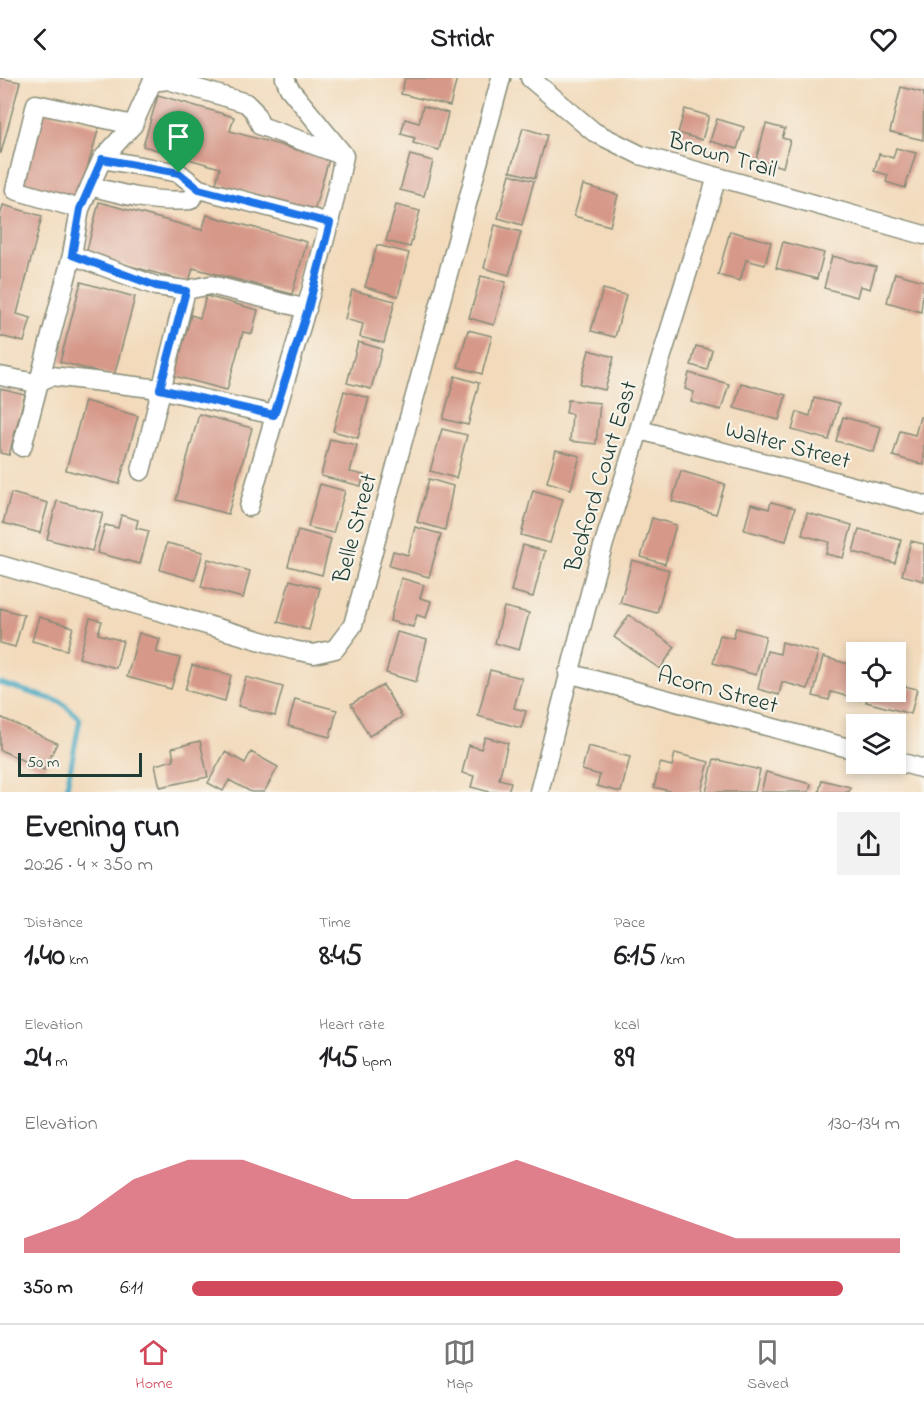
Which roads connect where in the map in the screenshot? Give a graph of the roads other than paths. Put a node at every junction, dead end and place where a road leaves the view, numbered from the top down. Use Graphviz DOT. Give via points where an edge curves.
graph roads {
  1 [pos="285,78"];
  2 [pos="501,78"];
  3 [pos="530,78"];
  4 [pos="133,125"];
  5 [pos="344,156"];
  6 [pos="102,159"];
  7 [pos="717,177"];
  8 [pos="90,186"];
  9 [pos="199,189"];
  10 [pos="80,209"];
  11 [pos="330,223"];
  12 [pos="924,235"];
  13 [pos="72,255"];
  14 [pos="186,291"];
  15 [pos="308,309"];
  16 [pos="0,376"];
  17 [pos="36,383"];
  18 [pos="160,389"];
  19 [pos="274,415"];
  20 [pos="640,429"];
  21 [pos="22,447"];
  22 [pos="141,471"];
  23 [pos="924,505"];
  24 [pos="249,507"];
  25 [pos="0,565"];
  26 [pos="568,673"];
  27 [pos="846,747"];
  28 [pos="906,764"];
  29 [pos="924,769"];
  30 [pos="539,792"];
  1 -- 5 [label="street"];
  2 -- 25 [label="street, Belle Street" via="353,625 335,649 314,654 292,650"];
  3 -- 7 [label="street, Brown Trail" via="594,132 640,155"];
  4 -- 5 [label="street" via="152,82 168,80 246,102 261,126"];
  4 -- 6 [label="street"];
  4 -- 10 [label="street" via="36,104 15,190"];
  5 -- 11 [label="street"];
  6 -- 8 [label="street"];
  6 -- 9 [label="street" via="179,173"];
  7 -- 12 [label="street, Brown Trail"];
  7 -- 20 [label="street, Bedford Court East"];
  8 -- 9 [label="street" via="166,202 190,200"];
  8 -- 10 [label="street"];
  9 -- 11 [label="street"];
  10 -- 13 [label="street"];
  11 -- 15 [label="street"];
  13 -- 14 [label="street" via="156,286"];
  13 -- 17 [label="street"];
  14 -- 15 [label="street" via="211,285"];
  14 -- 18 [label="street"];
  15 -- 19 [label="street"];
  16 -- 17 [label="street"];
  17 -- 18 [label="street" via="52,376"];
  17 -- 21 [label="street"];
  18 -- 19 [label="street"];
  18 -- 22 [label="street"];
  19 -- 24 [label="street"];
  20 -- 23 [label="street, Walter Street"];
  20 -- 26 [label="street, Bedford Court East"];
  26 -- 27 [label="street, Acorn Street"];
  26 -- 30 [label="street, Bedford Court East"];
  28 -- 29 [label="street"];
}
